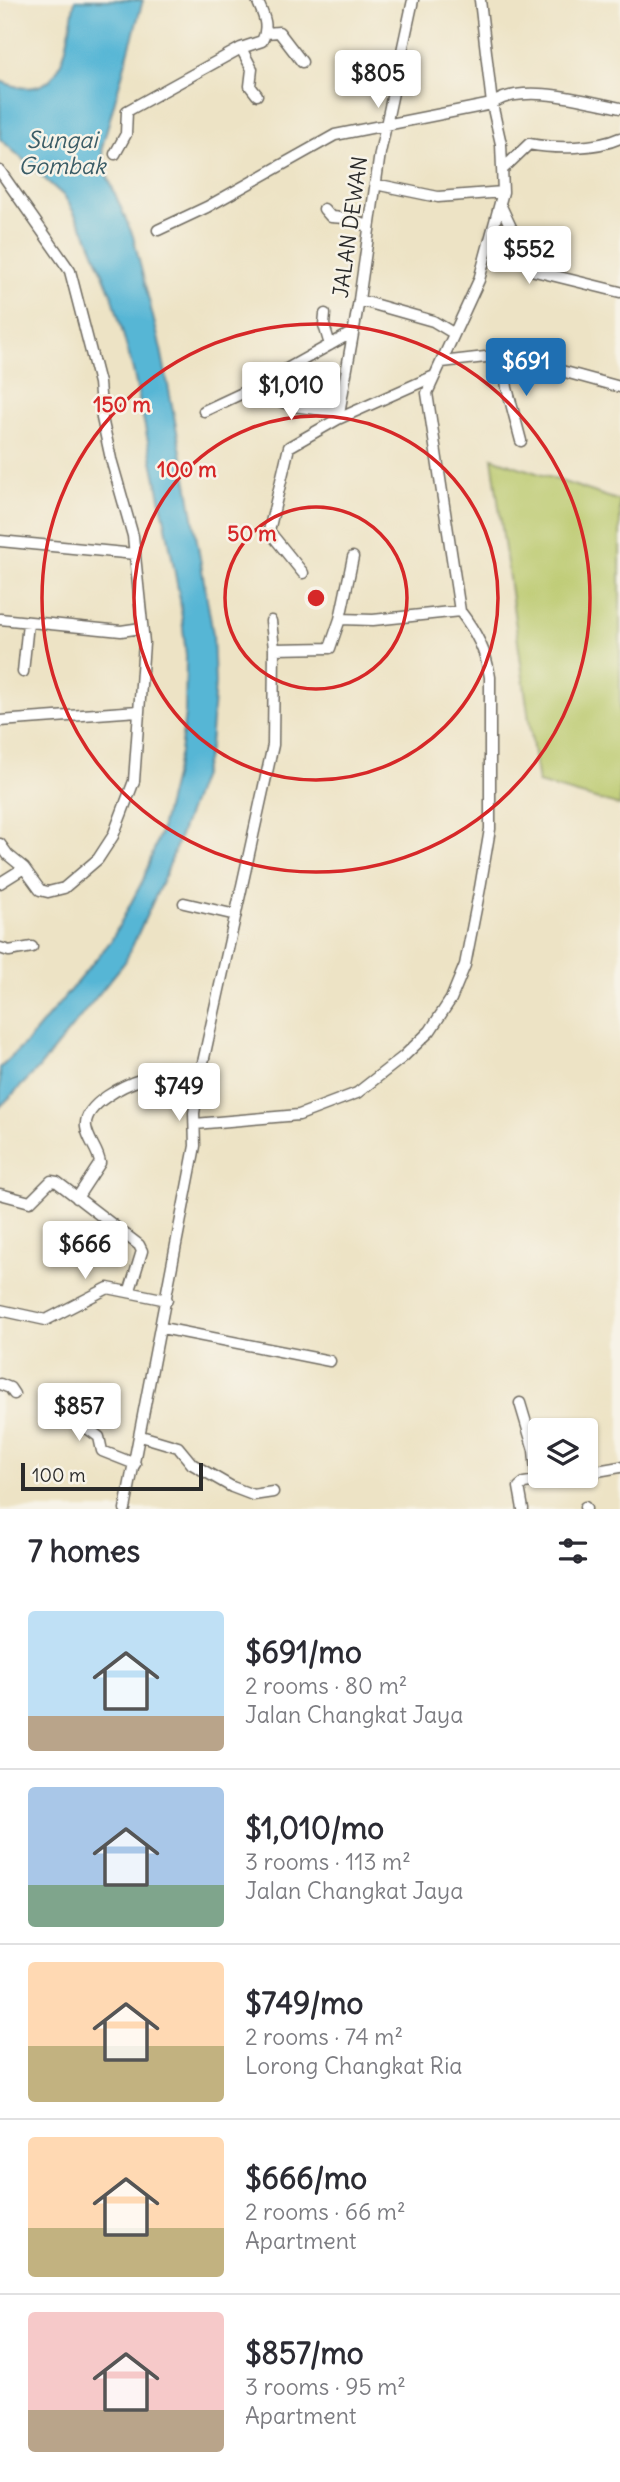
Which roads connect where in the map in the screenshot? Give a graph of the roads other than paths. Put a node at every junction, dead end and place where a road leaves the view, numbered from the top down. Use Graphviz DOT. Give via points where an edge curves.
graph roads {
  1 [pos="257,0"];
  2 [pos="413,0"];
  3 [pos="480,0"];
  4 [pos="266,33"];
  5 [pos="241,48"];
  6 [pos="302,62"];
  7 [pos="257,95"];
  8 [pos="492,104"];
  9 [pos="620,108"];
  10 [pos="385,124"];
  11 [pos="620,138"];
  12 [pos="115,154"];
  13 [pos="504,168"];
  14 [pos="1,174"];
  15 [pos="375,184"];
  16 [pos="503,192"];
  17 [pos="500,204"];
  18 [pos="324,209"];
  19 [pos="368,226"];
  20 [pos="158,230"];
  21 [pos="620,292"];
  22 [pos="359,300"];
  23 [pos="325,314"];
  24 [pos="353,332"];
  25 [pos="453,333"];
  26 [pos="330,345"];
  27 [pos="503,355"];
  28 [pos="442,362"];
  29 [pos="432,377"];
  30 [pos="620,387"];
  31 [pos="249,390"];
  32 [pos="204,411"];
  33 [pos="338,415"];
  34 [pos="521,441"];
  35 [pos="0,541"];
  36 [pos="135,554"];
  37 [pos="353,557"];
  38 [pos="303,573"];
  39 [pos="460,611"];
  40 [pos="0,619"];
  41 [pos="340,619"];
  42 [pos="271,621"];
  43 [pos="28,623"];
  44 [pos="141,628"];
  45 [pos="274,649"];
  46 [pos="23,672"];
  47 [pos="138,711"];
  48 [pos="0,721"];
  49 [pos="0,844"];
  50 [pos="24,868"];
  51 [pos="0,883"];
  52 [pos="184,903"];
  53 [pos="236,915"];
  54 [pos="32,947"];
  55 [pos="0,948"];
  56 [pos="195,1102"];
  57 [pos="195,1124"];
  58 [pos="0,1194"];
  59 [pos="77,1198"];
  60 [pos="130,1290"];
  61 [pos="167,1300"];
  62 [pos="0,1310"];
  63 [pos="162,1328"];
  64 [pos="330,1361"];
  65 [pos="0,1384"];
  66 [pos="14,1394"];
  67 [pos="89,1400"];
  68 [pos="520,1403"];
  69 [pos="528,1430"];
  70 [pos="141,1436"];
  71 [pos="135,1465"];
  72 [pos="620,1467"];
  73 [pos="598,1471"];
  74 [pos="528,1484"];
  75 [pos="273,1492"];
  76 [pos="125,1509"];
  77 [pos="523,1509"];
  1 -- 4 [label="street"];
  2 -- 10 [label="street, JALAN DEWAN"];
  3 -- 8 [label="street"];
  4 -- 5 [label="street" via="262,41"];
  4 -- 6 [label="street" via="279,32"];
  5 -- 7 [label="street" via="252,69 250,86"];
  5 -- 12 [label="street" via="127,111 126,134"];
  8 -- 9 [label="street" via="505,96 555,95"];
  8 -- 10 [label="street"];
  8 -- 13 [label="street"];
  10 -- 15 [label="street, JALAN DEWAN"];
  10 -- 20 [label="street" via="335,135"];
  11 -- 13 [label="street" via="597,145 529,145"];
  13 -- 16 [label="street"];
  14 -- 36 [label="street" via="70,271"];
  15 -- 16 [label="street" via="438,197"];
  15 -- 19 [label="street, JALAN DEWAN"];
  16 -- 17 [label="street"];
  17 -- 21 [label="street" via="531,270"];
  17 -- 25 [label="street" via="479,280"];
  18 -- 19 [label="street" via="331,217"];
  19 -- 22 [label="street, JALAN DEWAN"];
  22 -- 24 [label="street, JALAN DEWAN"];
  22 -- 25 [label="street" via="433,321"];
  23 -- 26 [label="street"];
  24 -- 26 [label="street"];
  24 -- 33 [label="street, JALAN DEWAN"];
  25 -- 28 [label="street"];
  26 -- 31 [label="street"];
  27 -- 28 [label="street"];
  27 -- 30 [label="street"];
  27 -- 34 [label="street"];
  28 -- 29 [label="street"];
  29 -- 33 [label="street"];
  29 -- 39 [label="street" via="427,402"];
  31 -- 32 [label="street"];
  31 -- 33 [label="street" via="293,406"];
  33 -- 38 [label="street" via="289,447 269,531"];
  35 -- 36 [label="street"];
  36 -- 44 [label="street"];
  37 -- 41 [label="street"];
  39 -- 41 [label="street"];
  39 -- 57 [label="street" via="475,631 490,677 490,830 469,950 451,999 421,1040 356,1093 299,1115"];
  40 -- 43 [label="street"];
  41 -- 45 [label="street" via="330,648"];
  42 -- 45 [label="street"];
  43 -- 44 [label="street" via="121,631"];
  43 -- 46 [label="street"];
  44 -- 47 [label="street" via="143,673"];
  45 -- 53 [label="street" via="273,745"];
  47 -- 48 [label="street"];
  47 -- 50 [label="street" via="139,738 129,802 98,859 64,888 48,892 40,890"];
  49 -- 50 [label="street"];
  50 -- 51 [label="street"];
  52 -- 53 [label="street"];
  53 -- 56 [label="street"];
  54 -- 55 [label="street"];
  56 -- 57 [label="street"];
  56 -- 59 [label="street" via="143,1079 128,1083 92,1109 86,1126 100,1163"];
  57 -- 61 [label="street" via="197,1136"];
  58 -- 59 [label="street" via="30,1202 51,1181"];
  59 -- 60 [label="street" via="139,1245 142,1251"];
  60 -- 61 [label="street"];
  60 -- 62 [label="street" via="108,1288 46,1320"];
  61 -- 63 [label="street"];
  63 -- 64 [label="street"];
  63 -- 70 [label="street"];
  65 -- 66 [label="street"];
  67 -- 71 [label="street" via="75,1419 99,1437 102,1451"];
  68 -- 69 [label="street"];
  70 -- 71 [label="street"];
  70 -- 75 [label="street" via="178,1447 192,1464 232,1487 253,1495"];
  71 -- 76 [label="street"];
  72 -- 73 [label="street"];
  74 -- 77 [label="street" via="519,1487"];
}
